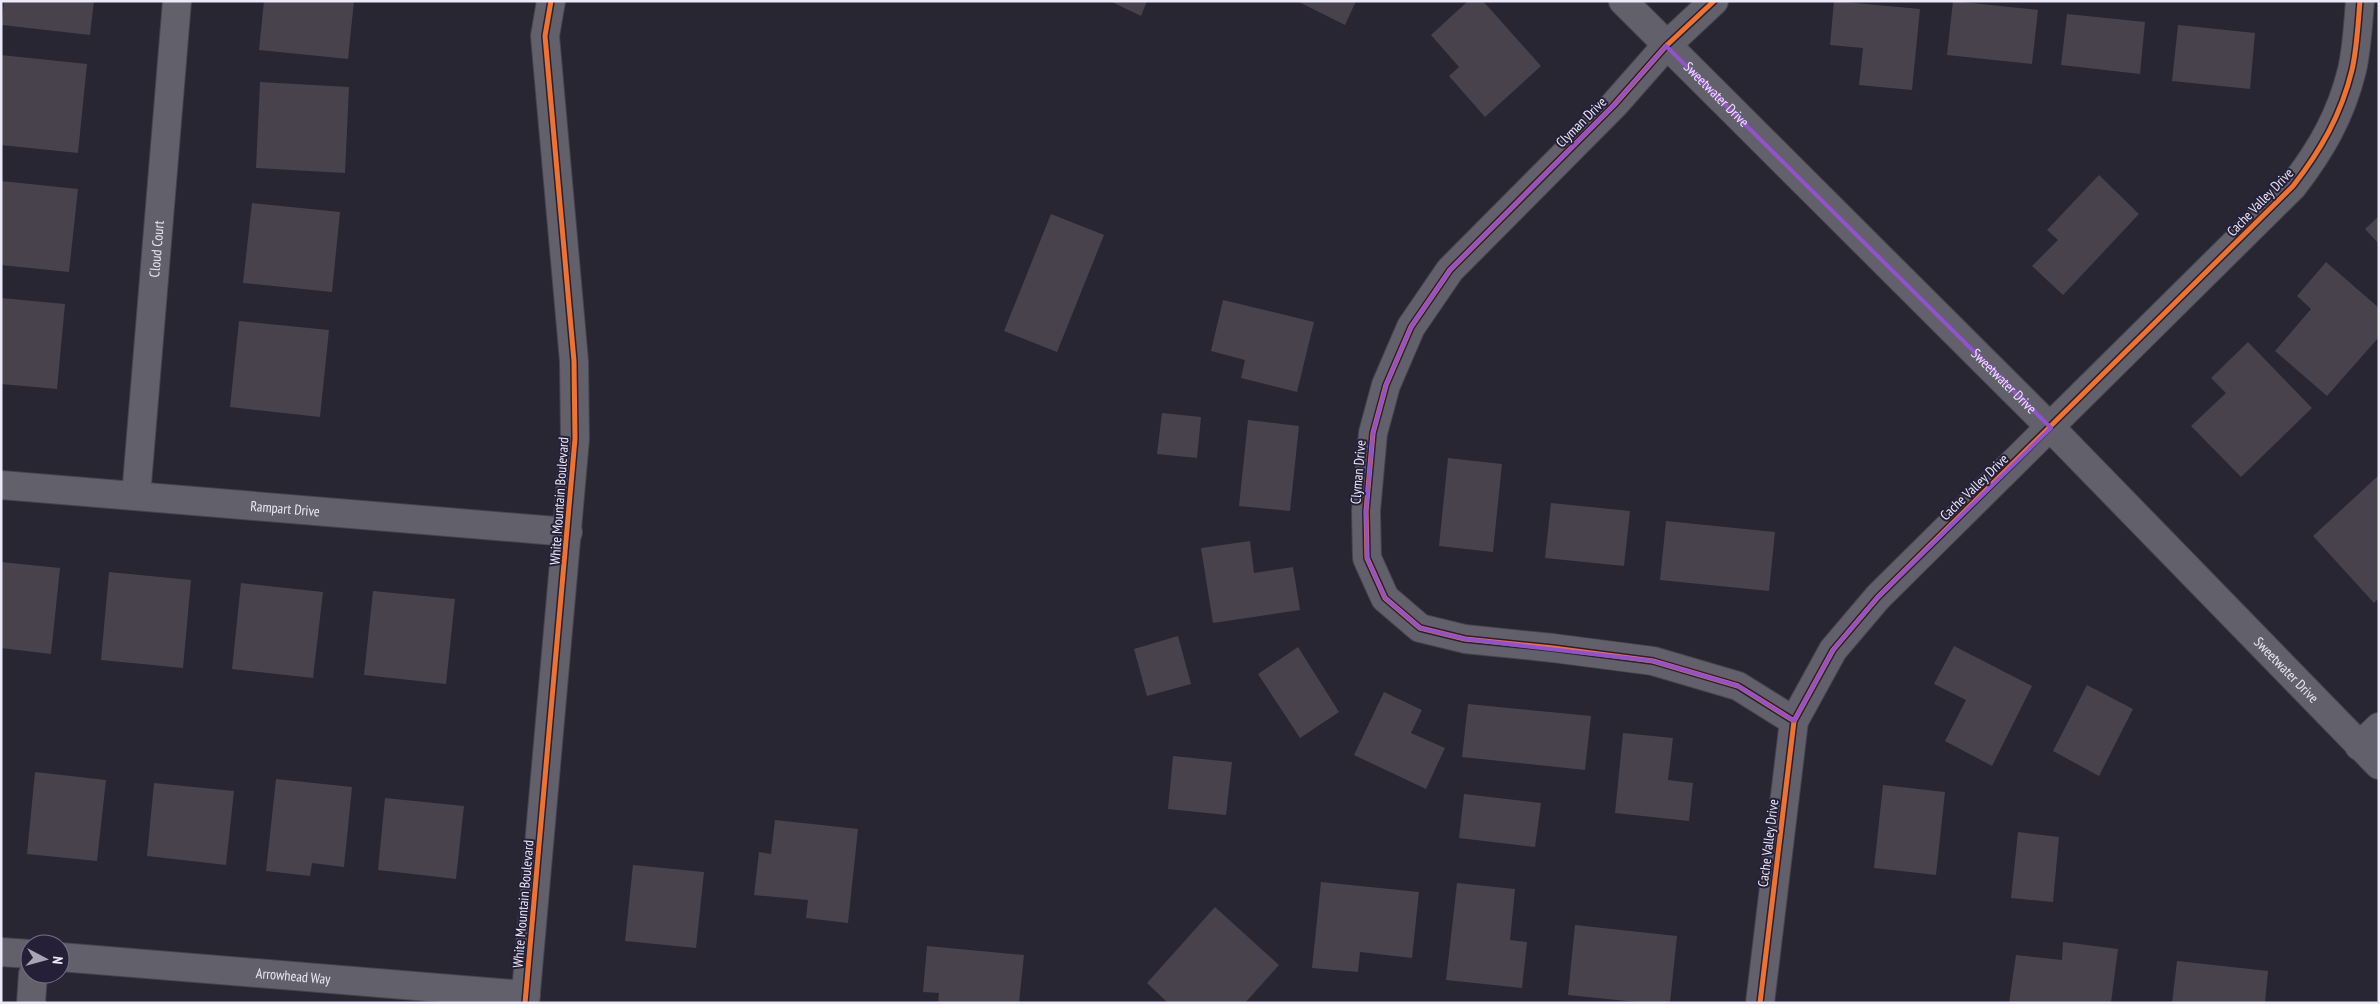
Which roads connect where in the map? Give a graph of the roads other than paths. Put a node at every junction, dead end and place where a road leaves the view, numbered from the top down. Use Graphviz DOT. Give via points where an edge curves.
graph roads {
  1 [pos="177,1"];
  2 [pos="551,1"];
  3 [pos="1623,1"];
  4 [pos="1714,1"];
  5 [pos="2360,1"];
  6 [pos="1666,46"];
  7 [pos="2051,428"];
  8 [pos="1,485"];
  9 [pos="136,496"];
  10 [pos="568,532"];
  11 [pos="1794,721"];
  12 [pos="2379,727"];
  13 [pos="2359,746"];
  14 [pos="2379,765"];
  15 [pos="1,952"];
  16 [pos="20,953"];
  17 [pos="70,957"];
  18 [pos="32,984"];
  19 [pos="526,999"];
  20 [pos="31,1003"];
  21 [pos="1760,1003"];
  1 -- 9 [label="street, Cloud Court"];
  2 -- 10 [label="street, White Mountain Boulevard" via="545,36 574,361 576,439"];
  3 -- 6 [label="street, Sweetwater Drive"];
  4 -- 6 [label="street, Clyman Drive"];
  5 -- 7 [label="street, Cache Valley Drive" via="2352,69 2338,116 2318,154 2294,186"];
  6 -- 7 [label="street, Sweetwater Drive"];
  6 -- 11 [label="street, Clyman Drive" via="1614,105 1450,270 1410,327 1386,385 1373,432 1366,511 1367,558 1385,598 1420,628 1465,639 1653,662 1738,686"];
  7 -- 11 [label="street, Cache Valley Drive" via="1878,597 1833,650"];
  7 -- 13 [label="street, Sweetwater Drive"];
  8 -- 9 [label="street, Rampart Drive"];
  9 -- 10 [label="street, Rampart Drive"];
  10 -- 19 [label="street, White Mountain Boulevard"];
  11 -- 21 [label="street, Cache Valley Drive"];
  12 -- 13 [label="street"];
  13 -- 14 [label="street, Sweetwater Drive"];
  15 -- 16 [label="street"];
  17 -- 19 [label="street, Arrowhead Way"];
  18 -- 20 [label="street"];
}
